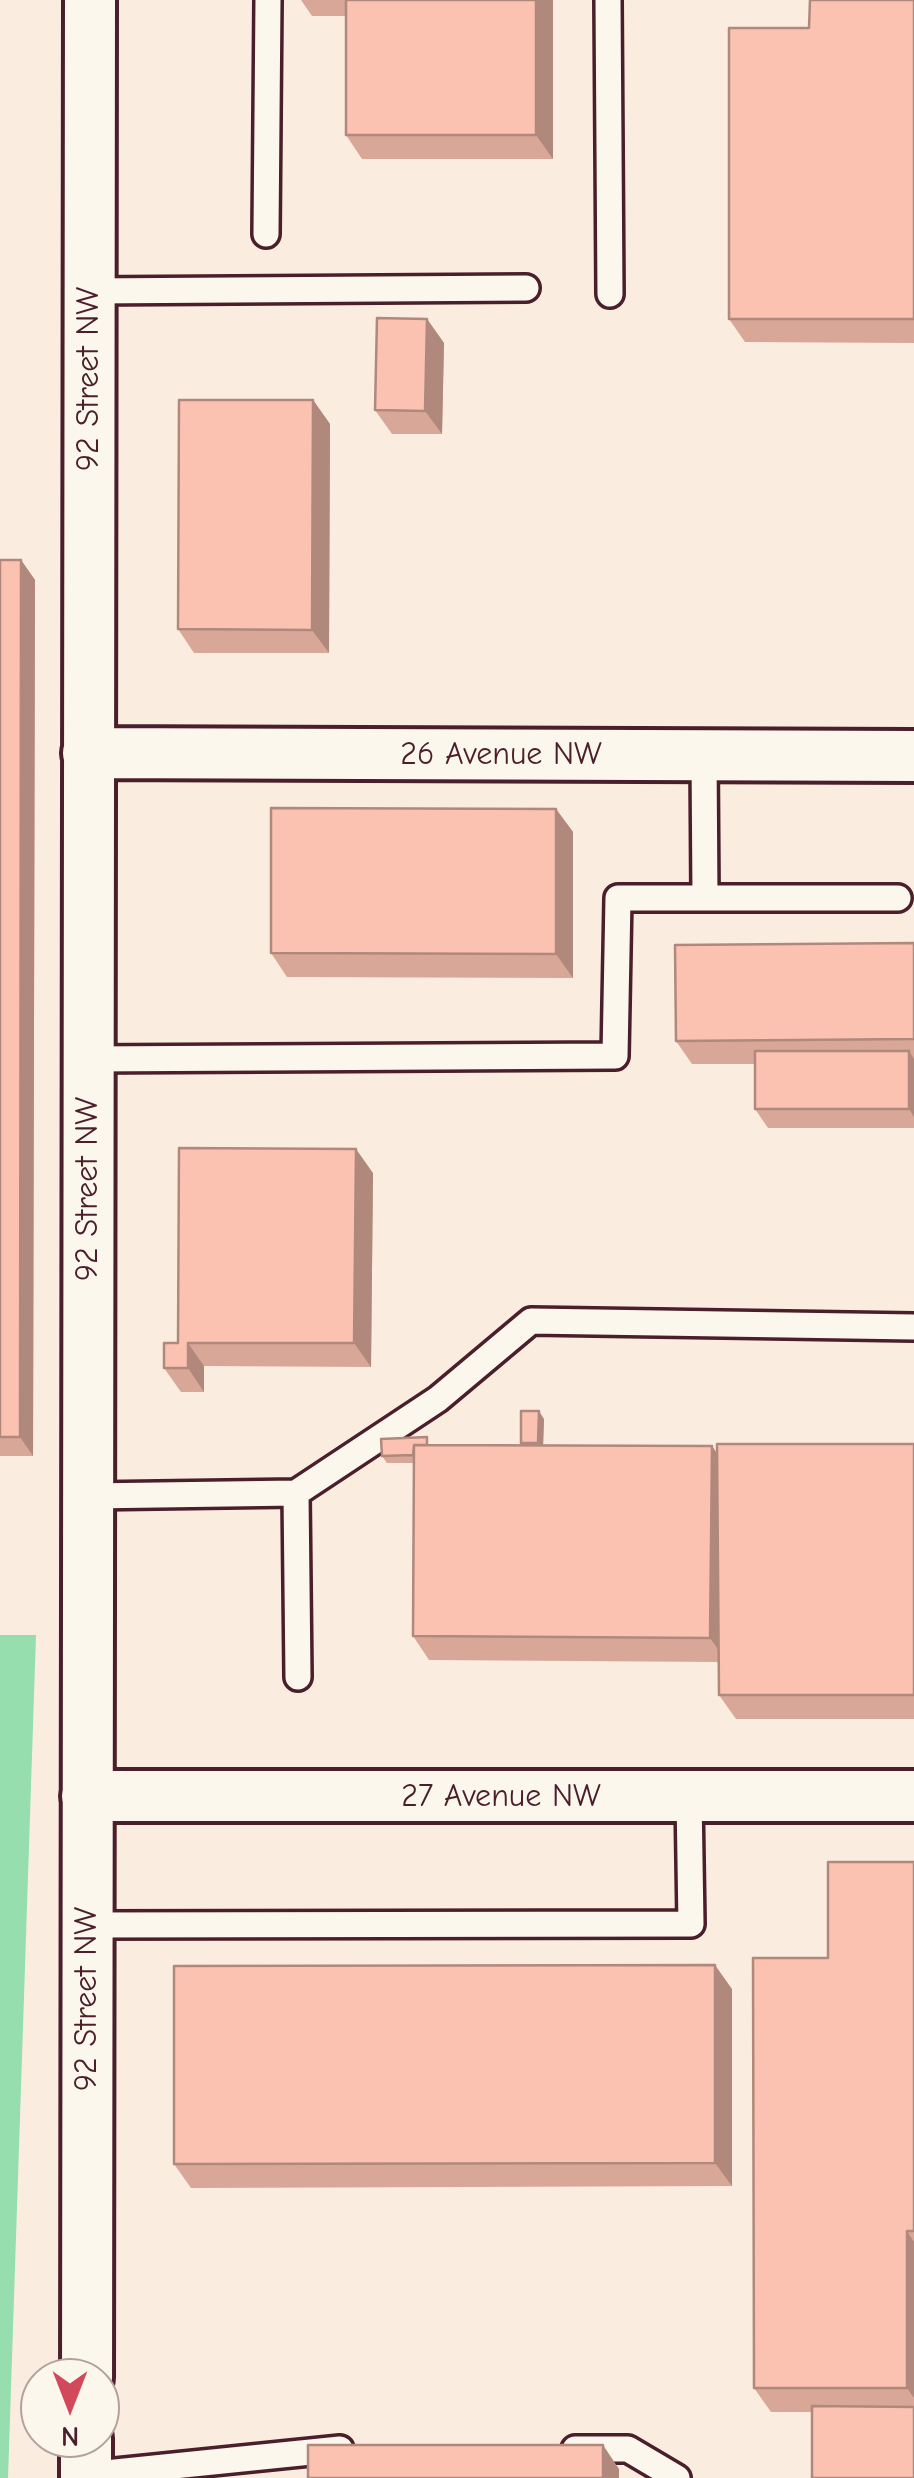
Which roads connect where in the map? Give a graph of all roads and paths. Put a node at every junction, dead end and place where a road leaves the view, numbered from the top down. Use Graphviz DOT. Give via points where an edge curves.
graph roads {
  1 [pos="90,0"];
  2 [pos="268,0"];
  3 [pos="608,0"];
  4 [pos="266,234"];
  5 [pos="526,288"];
  6 [pos="89,291"];
  7 [pos="610,294"];
  8 [pos="88,753"];
  9 [pos="704,756"];
  10 [pos="914,756"];
  11 [pos="705,898"];
  12 [pos="898,898"];
  13 [pos="87,1059"];
  14 [pos="914,1327"];
  15 [pos="296,1493"];
  16 [pos="89,1496"];
  17 [pos="298,1677"];
  18 [pos="87,1796"];
  19 [pos="914,1796"];
  20 [pos="690,1797"];
  21 [pos="87,1925"];
  22 [pos="86,2358"];
  23 [pos="363,2449"];
  24 [pos="552,2449"];
  25 [pos="86,2464"];
  26 [pos="248,2468"];
  27 [pos="677,2478"];
  1 -- 6 [label="street, 92 Street NW"];
  2 -- 4 [label="lane"];
  3 -- 7 [label="lane"];
  5 -- 6 [label="lane"];
  6 -- 8 [label="street, 92 Street NW"];
  8 -- 9 [label="street, 26 Avenue NW"];
  8 -- 13 [label="street, 92 Street NW"];
  9 -- 10 [label="street, 26 Avenue NW"];
  9 -- 11 [label="lane"];
  11 -- 12 [label="lane"];
  11 -- 13 [label="lane" via="618,898 615,1056"];
  13 -- 16 [label="street, 92 Street NW"];
  14 -- 15 [label="lane" via="531,1321 438,1399"];
  15 -- 16 [label="lane"];
  15 -- 17 [label="lane"];
  16 -- 18 [label="street, 92 Street NW"];
  18 -- 20 [label="street, 27 Avenue NW"];
  18 -- 21 [label="street, 92 Street NW"];
  19 -- 20 [label="street, 27 Avenue NW"];
  20 -- 21 [label="lane" via="692,1924"];
  21 -- 22 [label="street, 92 Street NW"];
  23 -- 26 [label="lane" via="325,2449"];
  24 -- 27 [label="lane" via="628,2449"];
  25 -- 26 [label="lane"];
}
